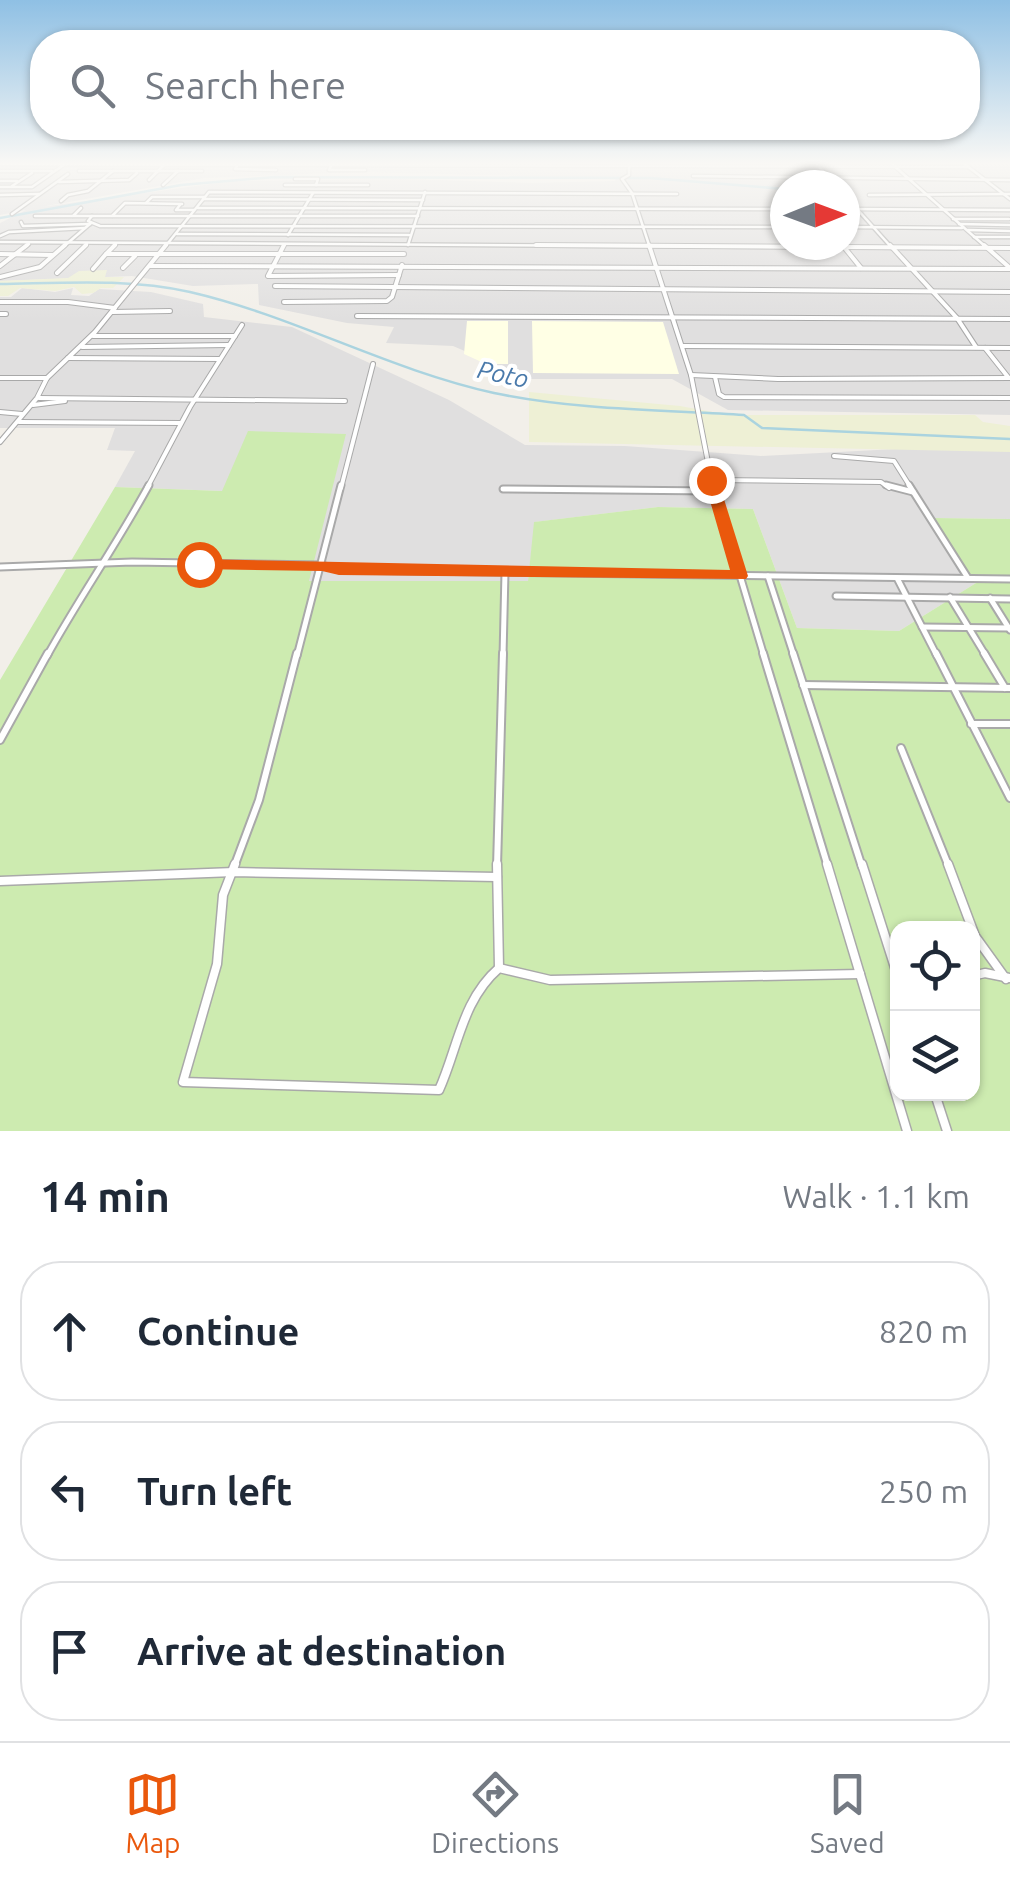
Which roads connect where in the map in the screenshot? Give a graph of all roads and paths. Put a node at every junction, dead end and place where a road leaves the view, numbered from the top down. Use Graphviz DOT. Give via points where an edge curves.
graph roads {
  1 [pos="639,215"];
  2 [pos="862,215"];
  3 [pos="949,215"];
  4 [pos="1004,215"];
  5 [pos="35,216"];
  6 [pos="73,216"];
  7 [pos="92,216"];
  8 [pos="112,216"];
  9 [pos="190,216"];
  10 [pos="301,216"];
  11 [pos="418,216"];
  12 [pos="953,219"];
  13 [pos="21,222"];
  14 [pos="91,224"];
  15 [pos="1010,224"];
  16 [pos="415,225"];
  17 [pos="183,226"];
  18 [pos="296,226"];
  19 [pos="643,226"];
  20 [pos="770,227"];
  21 [pos="85,228"];
  22 [pos="860,228"];
  23 [pos="874,228"];
  24 [pos="963,228"];
  25 [pos="1010,231"];
  26 [pos="176,234"];
  27 [pos="288,234"];
  28 [pos="409,234"];
  29 [pos="974,238"];
  30 [pos="1010,238"];
  31 [pos="0,239"];
  32 [pos="31,242"];
  33 [pos="69,242"];
  34 [pos="89,242"];
  35 [pos="117,242"];
  36 [pos="168,244"];
  37 [pos="284,244"];
  38 [pos="408,245"];
  39 [pos="649,246"];
  40 [pos="770,246"];
  41 [pos="860,246"];
  42 [pos="892,247"];
  43 [pos="986,247"];
  44 [pos="1010,248"];
  45 [pos="0,254"];
  46 [pos="16,254"];
  47 [pos="54,254"];
  48 [pos="106,254"];
  49 [pos="137,254"];
  50 [pos="159,254"];
  51 [pos="404,254"];
  52 [pos="279,255"];
  53 [pos="855,260"];
  54 [pos="402,265"];
  55 [pos="0,266"];
  56 [pos="150,266"];
  57 [pos="272,266"];
  58 [pos="656,267"];
  59 [pos="92,268"];
  60 [pos="124,268"];
  61 [pos="861,268"];
  62 [pos="913,268"];
  63 [pos="1010,268"];
  64 [pos="57,273"];
  65 [pos="399,276"];
  66 [pos="0,277"];
  67 [pos="275,286"];
  68 [pos="394,288"];
  69 [pos="664,291"];
  70 [pos="934,292"];
  71 [pos="1010,292"];
  72 [pos="0,302"];
  73 [pos="284,302"];
  74 [pos="113,310"];
  75 [pos="170,312"];
  76 [pos="357,316"];
  77 [pos="672,317"];
  78 [pos="957,318"];
  79 [pos="1010,318"];
  80 [pos="242,326"];
  81 [pos="92,336"];
  82 [pos="235,336"];
  83 [pos="229,345"];
  84 [pos="682,346"];
  85 [pos="80,347"];
  86 [pos="976,348"];
  87 [pos="985,348"];
  88 [pos="1010,348"];
  89 [pos="68,358"];
  90 [pos="220,359"];
  91 [pos="373,364"];
  92 [pos="691,375"];
  93 [pos="714,377"];
  94 [pos="0,378"];
  95 [pos="48,378"];
  96 [pos="1010,379"];
  97 [pos="1010,398"];
  98 [pos="35,400"];
  99 [pos="194,401"];
  100 [pos="345,401"];
  101 [pos="0,412"];
  102 [pos="22,414"];
  103 [pos="16,422"];
  104 [pos="181,424"];
  105 [pos="0,442"];
  106 [pos="834,456"];
  107 [pos="711,480"];
  108 [pos="503,489"];
  109 [pos="714,491"];
  110 [pos="913,492"];
  111 [pos="102,564"];
  112 [pos="0,566"];
  113 [pos="322,566"];
  114 [pos="505,572"];
  115 [pos="740,576"];
  116 [pos="768,576"];
  117 [pos="897,578"];
  118 [pos="968,578"];
  119 [pos="1010,579"];
  120 [pos="836,596"];
  121 [pos="907,596"];
  122 [pos="950,598"];
  123 [pos="990,598"];
  124 [pos="1010,599"];
  125 [pos="922,627"];
  126 [pos="966,628"];
  127 [pos="1009,629"];
  128 [pos="803,685"];
  129 [pos="953,688"];
  130 [pos="1008,688"];
  131 [pos="971,724"];
  132 [pos="1010,724"];
  133 [pos="0,740"];
  134 [pos="901,748"];
  135 [pos="1010,798"];
  136 [pos="234,872"];
  137 [pos="497,877"];
  138 [pos="0,881"];
  139 [pos="890,952"];
  140 [pos="500,968"];
  141 [pos="860,974"];
  142 [pos="980,974"];
  143 [pos="1008,979"];
  144 [pos="937,1101"];
  145 [pos="907,1131"];
  146 [pos="947,1131"];
  1 -- 19 [label="street"];
  2 -- 23 [label="street"];
  3 -- 12 [label="street"];
  4 -- 12 [label="street" via="1010,219"];
  5 -- 6 [label="street"];
  6 -- 7 [label="street"];
  7 -- 8 [label="street"];
  7 -- 14 [label="street"];
  8 -- 9 [label="street"];
  9 -- 10 [label="street"];
  9 -- 17 [label="street"];
  10 -- 11 [label="street"];
  10 -- 18 [label="street"];
  11 -- 16 [label="street"];
  12 -- 24 [label="street"];
  13 -- 14 [label="street"];
  14 -- 17 [label="street"];
  14 -- 21 [label="street"];
  15 -- 24 [label="street"];
  16 -- 18 [label="street"];
  16 -- 19 [label="street"];
  16 -- 28 [label="street"];
  17 -- 18 [label="street"];
  17 -- 26 [label="street"];
  18 -- 27 [label="street"];
  19 -- 20 [label="street"];
  19 -- 39 [label="street"];
  21 -- 31 [label="street" via="9,232"];
  21 -- 33 [label="street"];
  22 -- 23 [label="street"];
  23 -- 24 [label="street"];
  23 -- 42 [label="street"];
  24 -- 25 [label="street"];
  24 -- 29 [label="street"];
  26 -- 27 [label="street"];
  26 -- 36 [label="street"];
  27 -- 28 [label="street"];
  27 -- 37 [label="street"];
  28 -- 38 [label="street"];
  29 -- 30 [label="street"];
  29 -- 43 [label="street"];
  31 -- 32 [label="street"];
  32 -- 33 [label="street"];
  32 -- 46 [label="street"];
  33 -- 34 [label="street"];
  33 -- 47 [label="street"];
  34 -- 35 [label="street"];
  34 -- 64 [label="street"];
  35 -- 36 [label="street"];
  35 -- 48 [label="street"];
  36 -- 37 [label="street"];
  36 -- 50 [label="street"];
  37 -- 38 [label="street"];
  37 -- 52 [label="street"];
  38 -- 39 [label="street"];
  38 -- 51 [label="street"];
  39 -- 40 [label="street"];
  39 -- 58 [label="street"];
  41 -- 42 [label="street"];
  42 -- 43 [label="street"];
  42 -- 62 [label="street"];
  43 -- 44 [label="street"];
  43 -- 63 [label="street"];
  45 -- 46 [label="street"];
  46 -- 47 [label="street"];
  46 -- 55 [label="street"];
  47 -- 66 [label="street" via="40,267"];
  48 -- 49 [label="street"];
  48 -- 59 [label="street"];
  49 -- 50 [label="street"];
  49 -- 60 [label="street"];
  50 -- 52 [label="street"];
  50 -- 56 [label="street"];
  51 -- 52 [label="street"];
  51 -- 54 [label="street"];
  52 -- 57 [label="street"];
  53 -- 61 [label="street"];
  54 -- 57 [label="street"];
  54 -- 58 [label="street"];
  54 -- 65 [label="street"];
  56 -- 57 [label="street"];
  56 -- 74 [label="street"];
  57 -- 65 [label="street" via="268,276"];
  58 -- 61 [label="street"];
  58 -- 69 [label="street"];
  61 -- 62 [label="street"];
  62 -- 63 [label="street"];
  62 -- 70 [label="street"];
  65 -- 68 [label="street"];
  67 -- 68 [label="street"];
  68 -- 69 [label="street"];
  68 -- 73 [label="street" via="383,301"];
  69 -- 70 [label="street"];
  69 -- 77 [label="street"];
  70 -- 71 [label="street"];
  70 -- 78 [label="street"];
  72 -- 74 [label="street"];
  74 -- 75 [label="street"];
  74 -- 81 [label="street"];
  76 -- 77 [label="street"];
  77 -- 78 [label="street"];
  77 -- 84 [label="street"];
  78 -- 79 [label="street"];
  78 -- 86 [label="street"];
  80 -- 82 [label="street"];
  81 -- 82 [label="street"];
  81 -- 85 [label="street"];
  82 -- 83 [label="street"];
  83 -- 85 [label="street"];
  83 -- 90 [label="street"];
  84 -- 86 [label="street"];
  84 -- 92 [label="street"];
  85 -- 89 [label="street"];
  86 -- 87 [label="street"];
  87 -- 88 [label="street"];
  87 -- 96 [label="street"];
  89 -- 90 [label="street"];
  89 -- 95 [label="street"];
  90 -- 99 [label="street"];
  91 -- 113 [label="street"];
  92 -- 93 [label="street"];
  92 -- 107 [label="street"];
  93 -- 96 [label="street"];
  93 -- 97 [label="street" via="724,397"];
  94 -- 95 [label="street"];
  95 -- 98 [label="street"];
  98 -- 99 [label="street" via="38,407 73,399"];
  98 -- 102 [label="street"];
  99 -- 100 [label="street"];
  99 -- 104 [label="street"];
  101 -- 102 [label="street"];
  102 -- 103 [label="street"];
  103 -- 104 [label="street"];
  103 -- 105 [label="street"];
  104 -- 111 [label="street"];
  106 -- 110 [label="street" via="889,458"];
  107 -- 109 [label="street"];
  107 -- 110 [label="street" via="881,482"];
  108 -- 109 [label="street"];
  109 -- 115 [label="street"];
  110 -- 118 [label="street"];
  111 -- 112 [label="street"];
  111 -- 113 [label="street"];
  111 -- 133 [label="street"];
  113 -- 114 [label="street"];
  113 -- 136 [label="street"];
  114 -- 115 [label="street"];
  114 -- 137 [label="street"];
  115 -- 116 [label="street"];
  115 -- 141 [label="street"];
  116 -- 117 [label="street"];
  116 -- 128 [label="street"];
  117 -- 118 [label="street"];
  117 -- 121 [label="street"];
  118 -- 119 [label="street"];
  120 -- 121 [label="street"];
  121 -- 122 [label="street"];
  121 -- 125 [label="street"];
  122 -- 123 [label="street"];
  122 -- 126 [label="street"];
  123 -- 124 [label="street"];
  123 -- 127 [label="street"];
  125 -- 126 [label="street"];
  125 -- 129 [label="street"];
  126 -- 127 [label="street"];
  126 -- 130 [label="street"];
  128 -- 129 [label="street"];
  128 -- 139 [label="street"];
  129 -- 130 [label="street"];
  129 -- 131 [label="street"];
  131 -- 132 [label="street"];
  131 -- 135 [label="street"];
  134 -- 143 [label="street" via="975,936"];
  136 -- 137 [label="street"];
  136 -- 138 [label="street"];
  136 -- 140 [label="street" via="223,895 217,964 183,1082 439,1090 462,1020 482,980"];
  137 -- 140 [label="street"];
  140 -- 141 [label="street" via="550,980"];
  141 -- 145 [label="street"];
  142 -- 143 [label="street"];
  144 -- 146 [label="street"];
}
